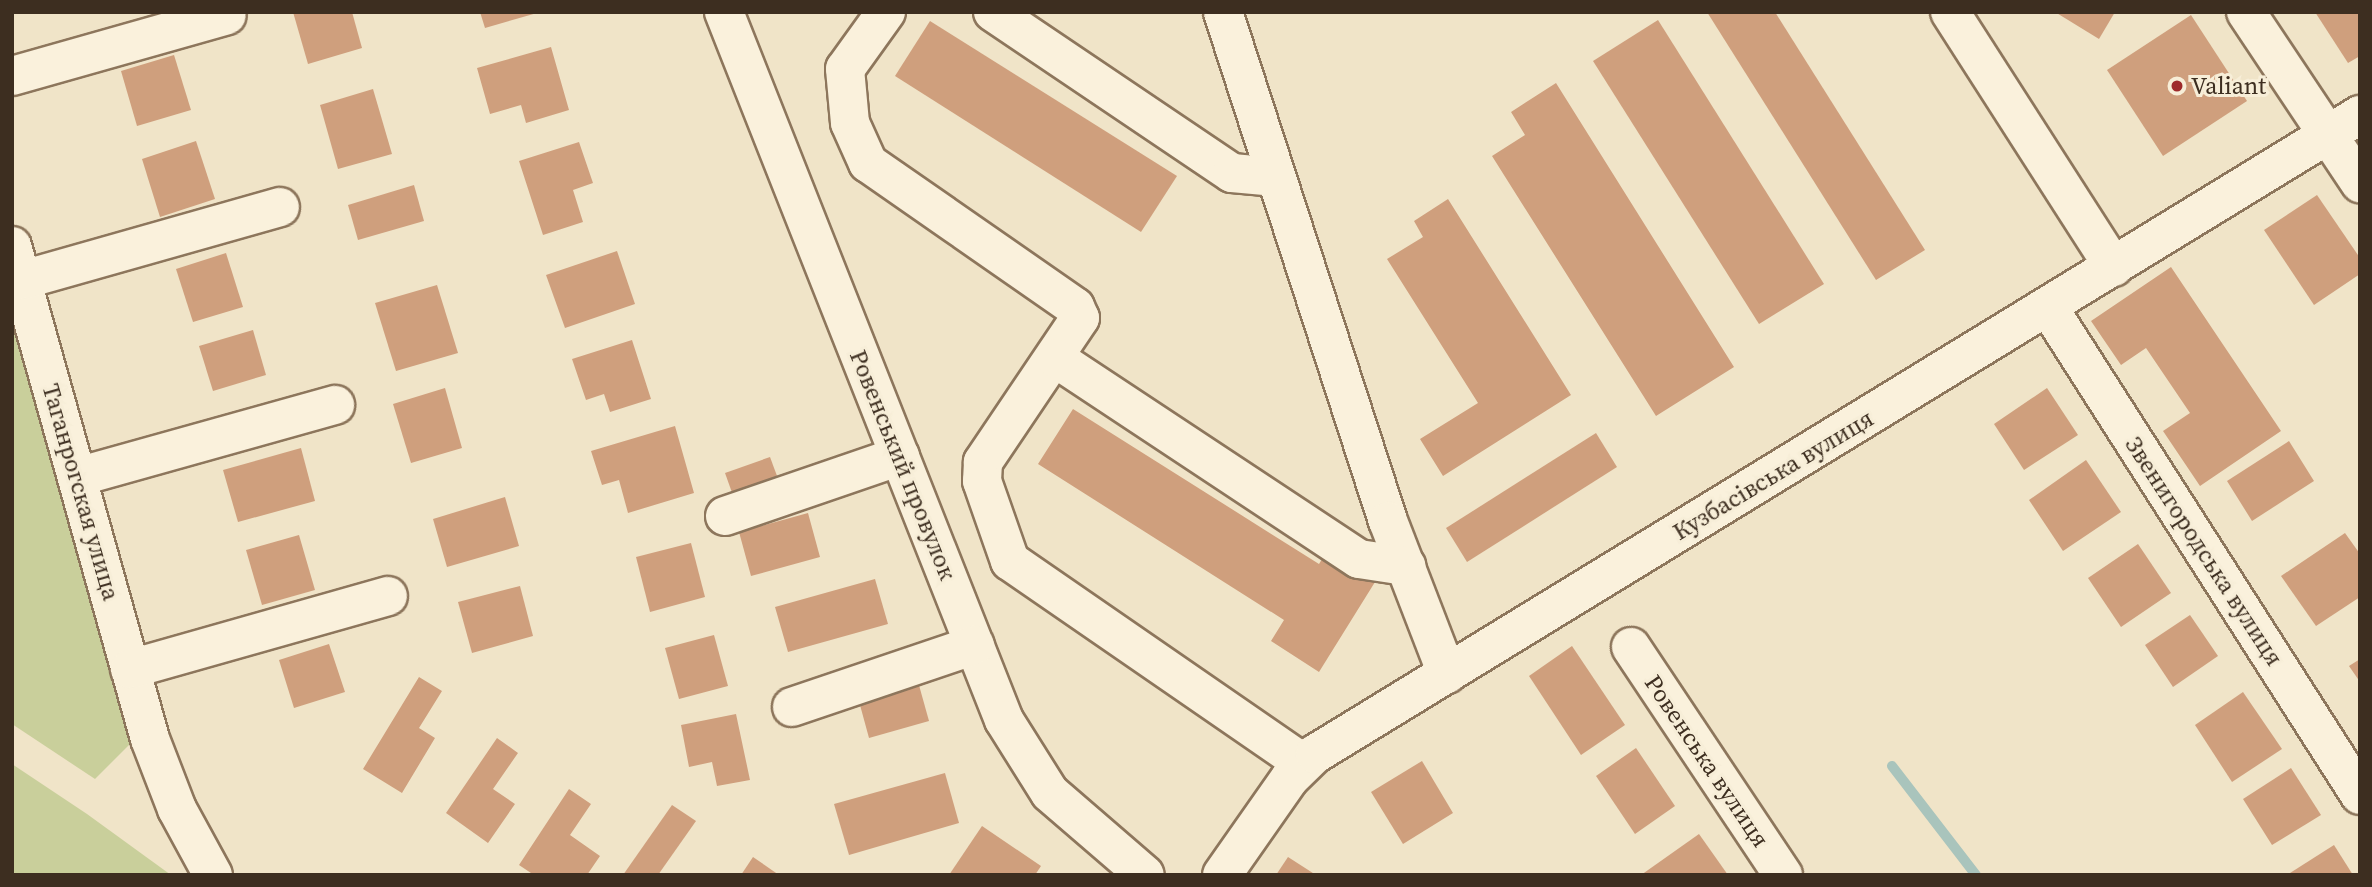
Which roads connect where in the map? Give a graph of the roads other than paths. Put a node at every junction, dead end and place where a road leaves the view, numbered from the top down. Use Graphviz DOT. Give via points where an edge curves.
graph roads {
  1 [pos="724,12"];
  2 [pos="886,12"];
  3 [pos="993,12"];
  4 [pos="1223,12"];
  5 [pos="1950,12"];
  6 [pos="2246,12"];
  7 [pos="227,16"];
  8 [pos="12,76"];
  9 [pos="2344,126"];
  10 [pos="1276,177"];
  11 [pos="2360,183"];
  12 [pos="280,207"];
  13 [pos="17,263"];
  14 [pos="2114,267"];
  15 [pos="2048,307"];
  16 [pos="1055,358"];
  17 [pos="335,405"];
  18 [pos="900,456"];
  19 [pos="77,477"];
  20 [pos="725,516"];
  21 [pos="1406,566"];
  22 [pos="388,596"];
  23 [pos="975,645"];
  24 [pos="1631,647"];
  25 [pos="130,669"];
  26 [pos="1447,674"];
  27 [pos="792,707"];
  28 [pos="1304,764"];
  29 [pos="2360,795"];
  30 [pos="213,875"];
  31 [pos="1144,875"];
  32 [pos="1222,875"];
  33 [pos="1783,875"];
  1 -- 18 [label="street, Ровенський провулок"];
  2 -- 16 [label="street" via="845,69 844,93 858,145 868,163 1075,307 1076,328"];
  3 -- 10 [label="street" via="1232,173"];
  4 -- 10 [label="street"];
  5 -- 14 [label="street"];
  6 -- 9 [label="street"];
  7 -- 8 [label="street"];
  9 -- 11 [label="street"];
  9 -- 14 [label="street, Кузбасівська вулиця"];
  10 -- 21 [label="street"];
  12 -- 13 [label="street"];
  13 -- 19 [label="street, Таганрогская улица"];
  14 -- 15 [label="street, Кузбасівська вулиця"];
  15 -- 26 [label="street, Кузбасівська вулиця"];
  15 -- 29 [label="street, Звенигородська вулиця"];
  16 -- 21 [label="street" via="1359,559"];
  16 -- 28 [label="street" via="983,462 982,481 1010,561"];
  17 -- 19 [label="street"];
  18 -- 20 [label="street"];
  18 -- 23 [label="street, Ровенський провулок"];
  19 -- 25 [label="street, Таганрогская улица"];
  21 -- 26 [label="street"];
  22 -- 25 [label="street"];
  23 -- 27 [label="street"];
  23 -- 31 [label="street, Ровенський провулок" via="1004,720 1050,793"];
  24 -- 33 [label="street, Ровенська вулиця"];
  25 -- 30 [label="street, Таганрогская улица" via="177,809"];
  26 -- 28 [label="street, Кузбасівська вулиця"];
  28 -- 32 [label="street, Кузбасівська вулиця"];
}
